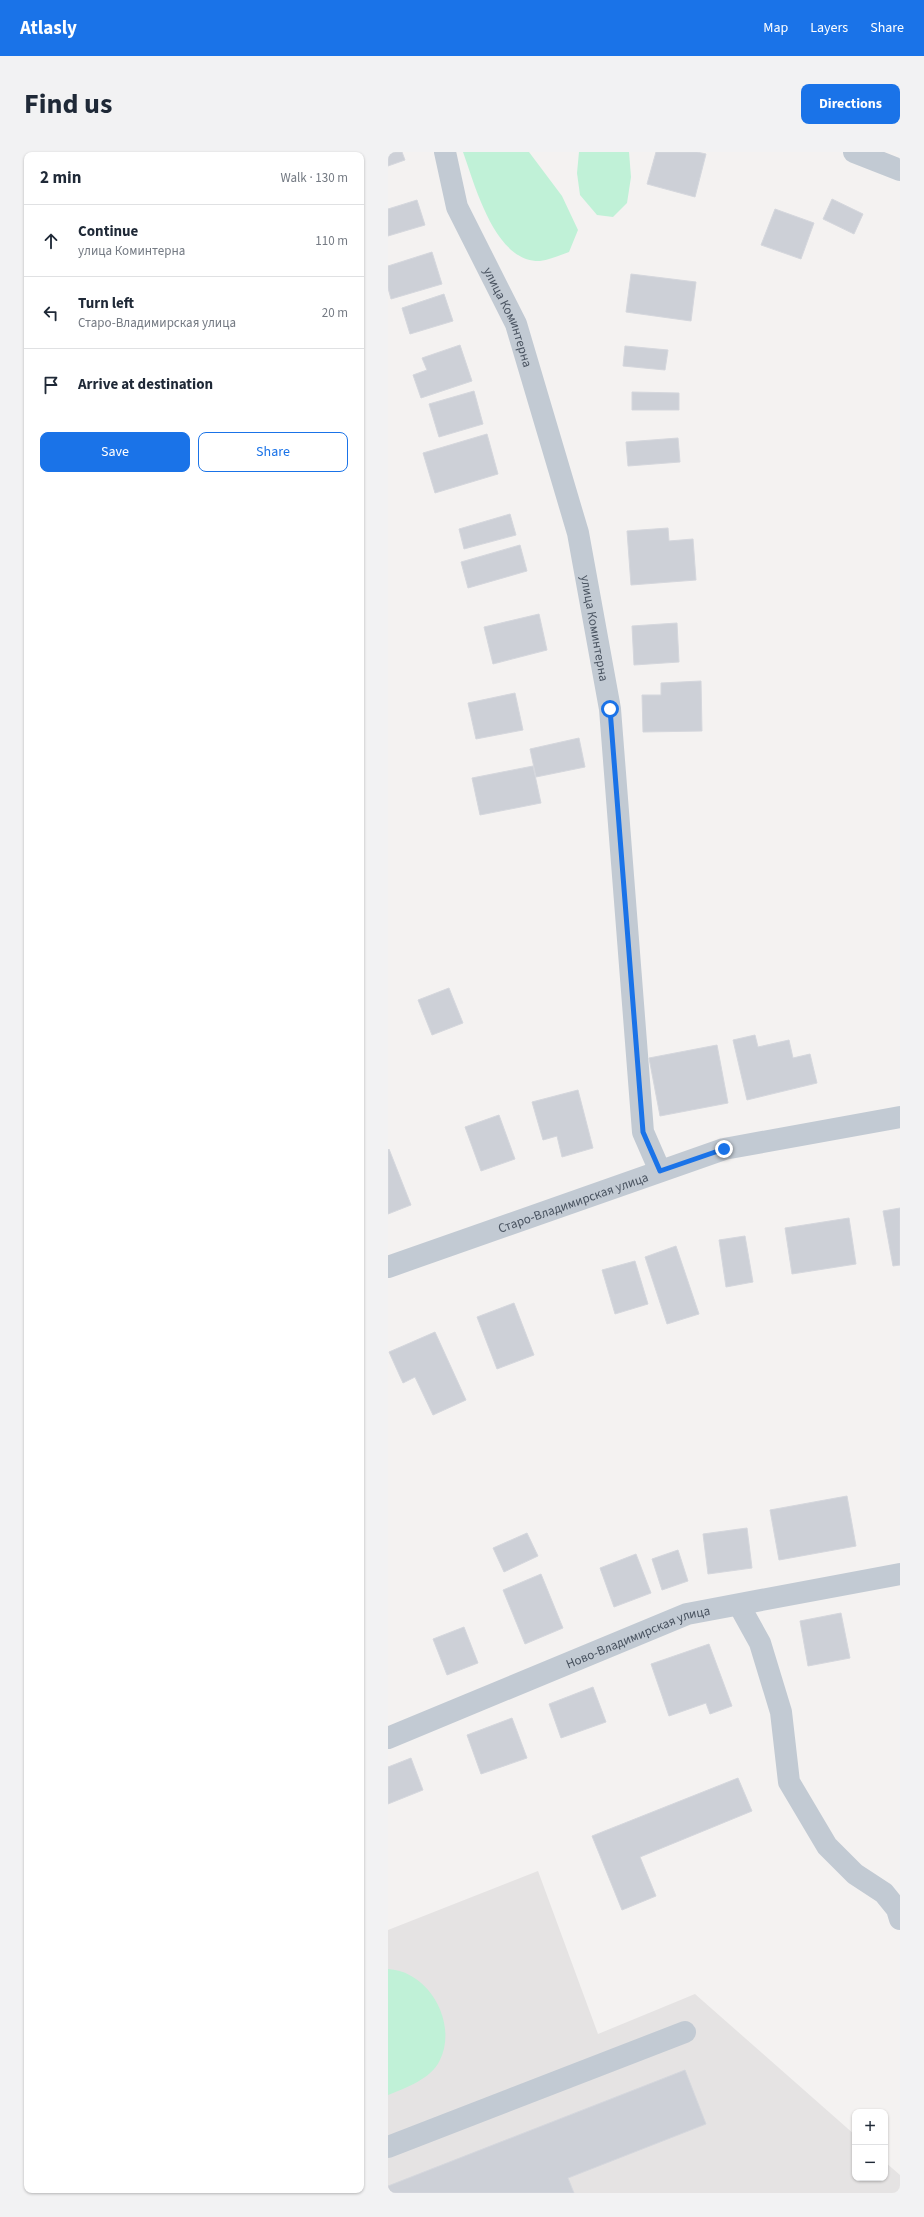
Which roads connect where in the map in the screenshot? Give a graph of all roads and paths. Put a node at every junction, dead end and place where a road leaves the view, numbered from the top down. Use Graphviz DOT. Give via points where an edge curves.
graph roads {
  1 [pos="445,152"];
  2 [pos="854,152"];
  3 [pos="900,170"];
  4 [pos="900,1117"];
  5 [pos="660,1171"];
  6 [pos="388,1267"];
  7 [pos="900,1574"];
  8 [pos="739,1605"];
  9 [pos="388,1738"];
  10 [pos="900,1919"];
  11 [pos="685,2032"];
  12 [pos="388,2147"];
  1 -- 5 [label="street, улица Коминтерна" via="457,207 516,324 578,533 610,709 643,1132"];
  2 -- 3 [label="street"];
  4 -- 5 [label="street, Старо-Владимирская улица" via="724,1149"];
  5 -- 6 [label="street, Старо-Владимирская улица"];
  7 -- 8 [label="street, Ново-Владимирская улица"];
  8 -- 9 [label="street, Ново-Владимирская улица" via="687,1614"];
  8 -- 10 [label="street" via="760,1643 781,1712 789,1782 828,1846 855,1874 884,1893 897,1909"];
  11 -- 12 [label="street"];
}
